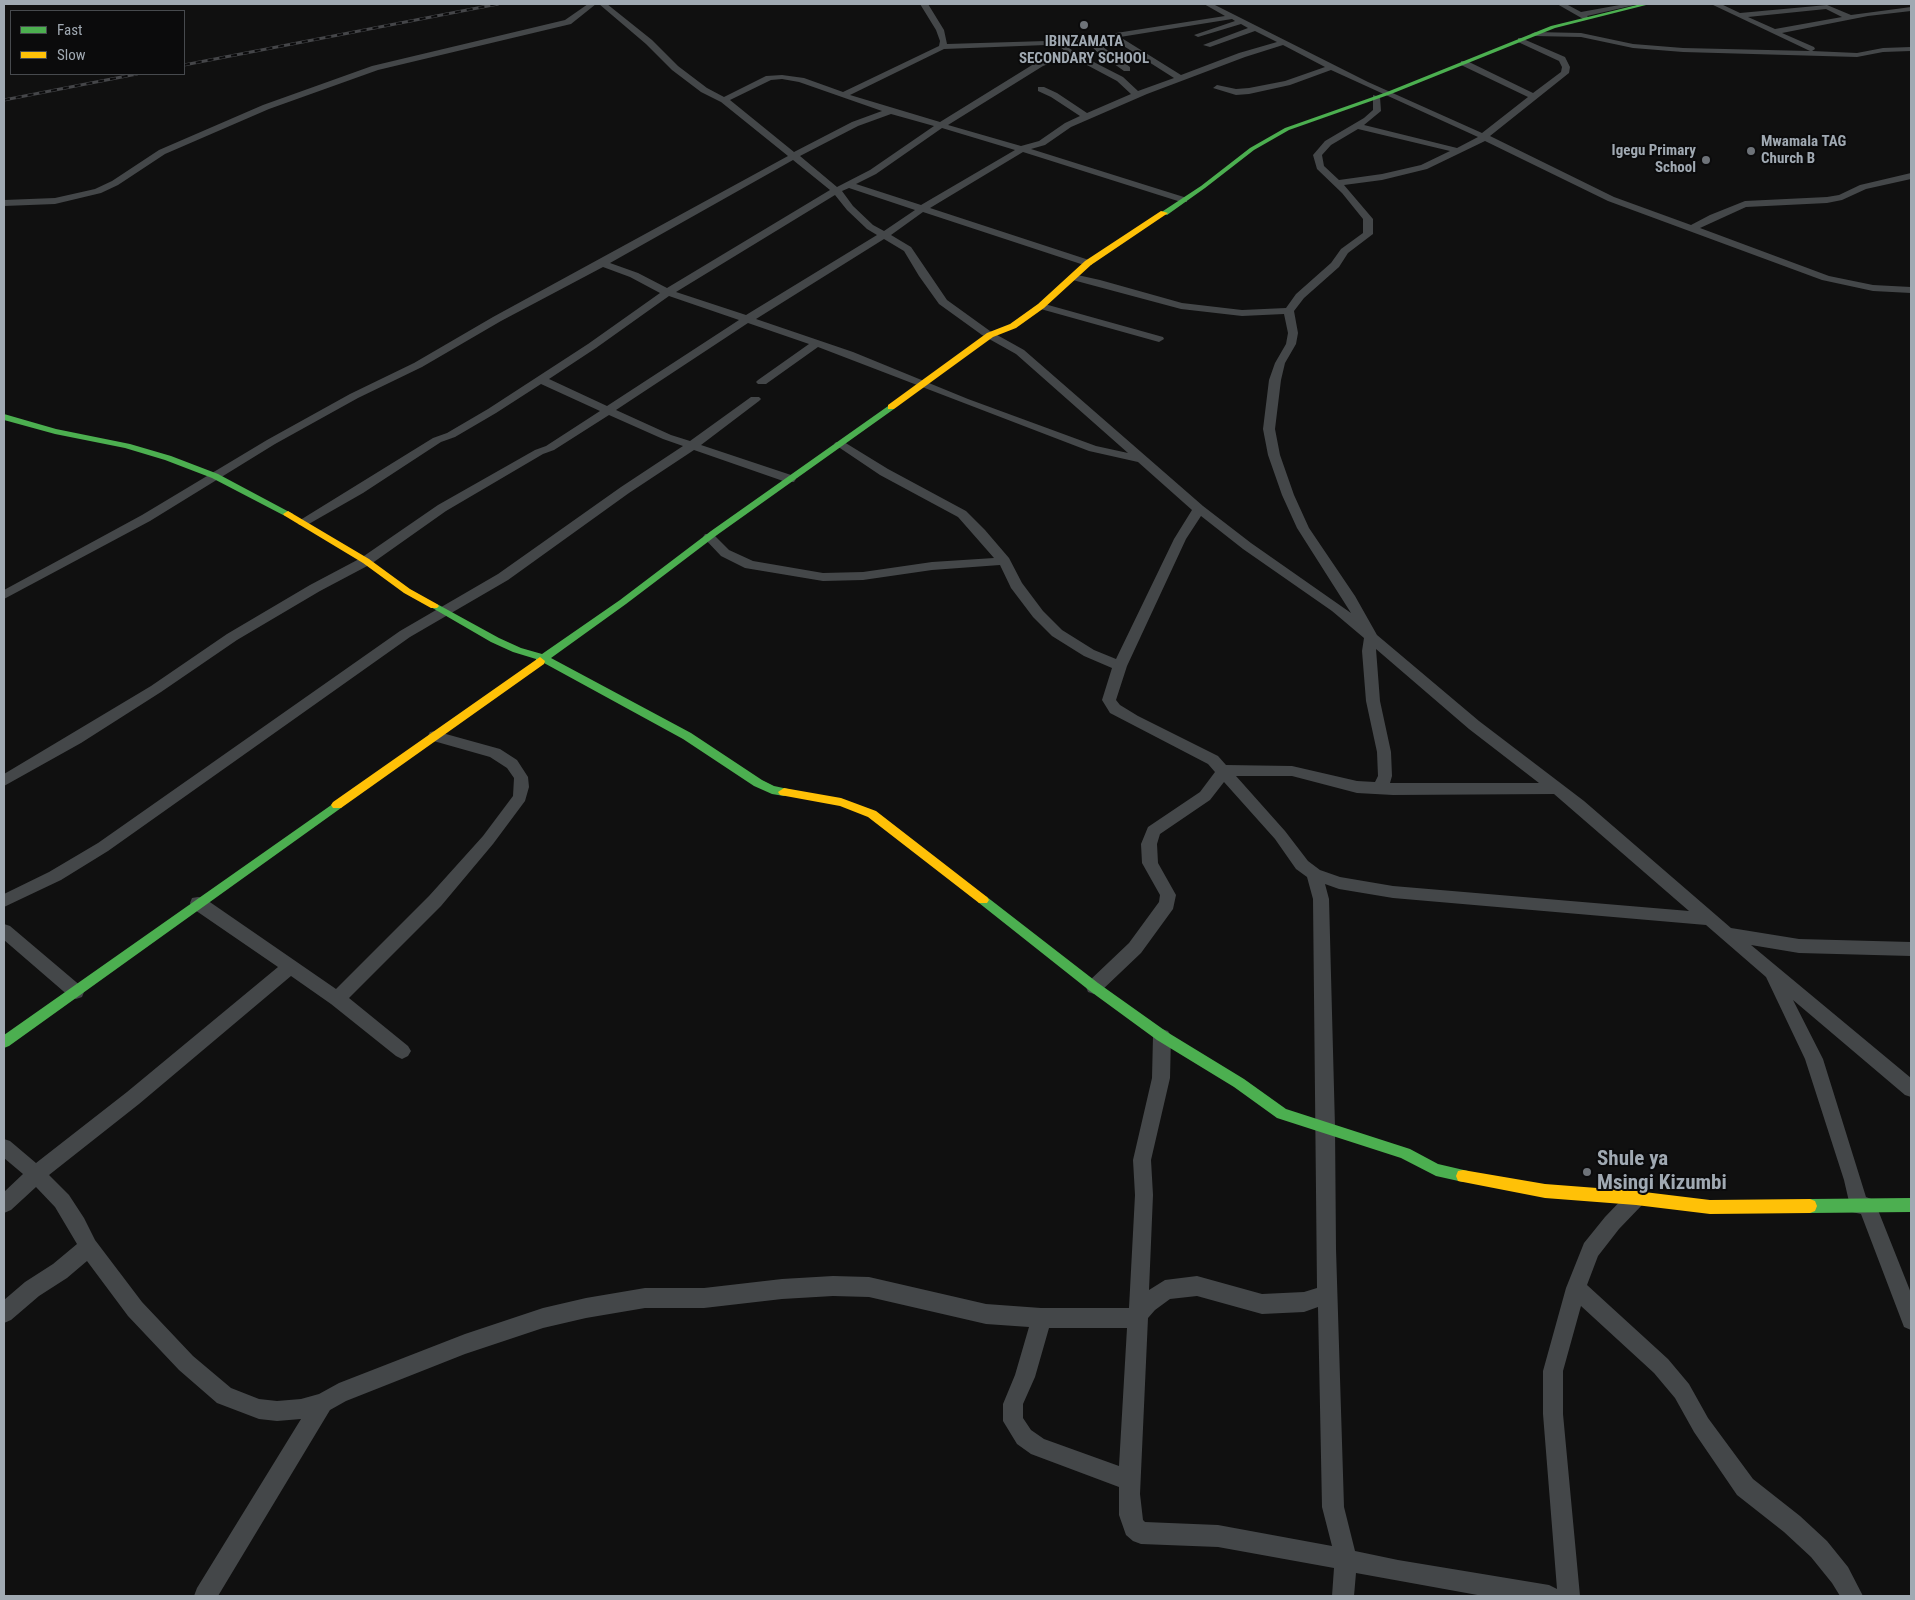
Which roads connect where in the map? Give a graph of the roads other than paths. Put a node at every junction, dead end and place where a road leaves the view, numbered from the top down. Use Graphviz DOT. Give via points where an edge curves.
graph roads {
  1 [pos="592,4"];
  2 [pos="603,4"];
  3 [pos="924,4"];
  4 [pos="1208,4"];
  5 [pos="1561,4"];
  6 [pos="1635,4"];
  7 [pos="1647,4"];
  8 [pos="1715,4"];
  9 [pos="1911,8"];
  10 [pos="1738,15"];
  11 [pos="1582,16"];
  12 [pos="1233,17"];
  13 [pos="1852,18"];
  14 [pos="1241,21"];
  15 [pos="1222,28"];
  16 [pos="1255,28"];
  17 [pos="1773,32"];
  18 [pos="1535,34"];
  19 [pos="1198,35"];
  20 [pos="1237,35"];
  21 [pos="1113,36"];
  22 [pos="1089,39"];
  23 [pos="1521,40"];
  24 [pos="1057,42"];
  25 [pos="1282,43"];
  26 [pos="1207,45"];
  27 [pos="943,47"];
  28 [pos="1911,49"];
  29 [pos="1071,53"];
  30 [pos="1822,53"];
  31 [pos="1156,62"];
  32 [pos="1464,62"];
  33 [pos="1146,64"];
  34 [pos="1137,66"];
  35 [pos="1331,67"];
  36 [pos="1127,69"];
  37 [pos="1110,74"];
  38 [pos="1180,78"];
  39 [pos="1217,88"];
  40 [pos="1041,89"];
  41 [pos="1389,93"];
  42 [pos="843,95"];
  43 [pos="1138,95"];
  44 [pos="1534,97"];
  45 [pos="1376,98"];
  46 [pos="724,100"];
  47 [pos="893,110"];
  48 [pos="1087,117"];
  49 [pos="942,125"];
  50 [pos="1357,126"];
  51 [pos="1484,136"];
  52 [pos="1020,149"];
  53 [pos="1456,150"];
  54 [pos="794,157"];
  55 [pos="1911,176"];
  56 [pos="1337,183"];
  57 [pos="849,185"];
  58 [pos="837,191"];
  59 [pos="1184,200"];
  60 [pos="4,203"];
  61 [pos="922,209"];
  62 [pos="1693,228"];
  63 [pos="885,234"];
  64 [pos="602,263"];
  65 [pos="1088,263"];
  66 [pos="1072,278"];
  67 [pos="1911,290"];
  68 [pos="670,292"];
  69 [pos="1041,306"];
  70 [pos="1290,312"];
  71 [pos="746,320"];
  72 [pos="990,335"];
  73 [pos="1159,339"];
  74 [pos="817,344"];
  75 [pos="540,380"];
  76 [pos="762,382"];
  77 [pos="923,383"];
  78 [pos="755,399"];
  79 [pos="609,410"];
  80 [pos="4,417"];
  81 [pos="840,444"];
  82 [pos="690,446"];
  83 [pos="1141,459"];
  84 [pos="215,476"];
  85 [pos="790,479"];
  86 [pos="1199,508"];
  87 [pos="304,522"];
  88 [pos="709,537"];
  89 [pos="366,561"];
  90 [pos="1004,561"];
  91 [pos="4,595"];
  92 [pos="443,611"];
  93 [pos="1371,636"];
  94 [pos="543,658"];
  95 [pos="1120,666"];
  96 [pos="435,736"];
  97 [pos="1224,770"];
  98 [pos="4,781"];
  99 [pos="1381,788"];
  100 [pos="1556,788"];
  101 [pos="1314,874"];
  102 [pos="4,901"];
  103 [pos="198,903"];
  104 [pos="1710,919"];
  105 [pos="4,931"];
  106 [pos="1727,934"];
  107 [pos="1911,949"];
  108 [pos="290,968"];
  109 [pos="1771,972"];
  110 [pos="1094,987"];
  111 [pos="76,992"];
  112 [pos="336,999"];
  113 [pos="1162,1036"];
  114 [pos="4,1042"];
  115 [pos="402,1051"];
  116 [pos="1911,1089"];
  117 [pos="1326,1127"];
  118 [pos="4,1147"];
  119 [pos="36,1174"];
  120 [pos="1636,1198"];
  121 [pos="4,1204"];
  122 [pos="1911,1205"];
  123 [pos="1863,1206"];
  124 [pos="88,1247"];
  125 [pos="1576,1288"];
  126 [pos="1328,1294"];
  127 [pos="4,1313"];
  128 [pos="1137,1316"];
  129 [pos="1041,1318"];
  130 [pos="1911,1320"];
  131 [pos="323,1402"];
  132 [pos="1130,1481"];
  133 [pos="1346,1560"];
  134 [pos="205,1596"];
  135 [pos="1343,1596"];
  136 [pos="1549,1596"];
  137 [pos="1569,1596"];
  138 [pos="1852,1596"];
  1 -- 60 [label="street" via="568,22 375,68 275,104 162,152 116,184 98,191 55,201"];
  2 -- 46 [label="street" via="675,68 704,90"];
  3 -- 27 [label="street" via="940,30"];
  4 -- 12 [label="street"];
  5 -- 11 [label="street"];
  6 -- 11 [label="street"];
  7 -- 11 [label="street"];
  8 -- 10 [label="street"];
  9 -- 13 [label="street"];
  10 -- 13 [label="street" via="1828,7"];
  10 -- 17 [label="street"];
  11 -- 18 [label="street"];
  12 -- 14 [label="street"];
  12 -- 21 [label="street"];
  13 -- 17 [label="street"];
  14 -- 15 [label="street"];
  14 -- 16 [label="street"];
  15 -- 19 [label="street"];
  15 -- 20 [label="street"];
  16 -- 20 [label="street"];
  16 -- 25 [label="street"];
  17 -- 30 [label="street"];
  18 -- 23 [label="street"];
  18 -- 30 [label="street" via="1581,35 1664,49"];
  20 -- 26 [label="street"];
  21 -- 22 [label="street"];
  21 -- 31 [label="street"];
  22 -- 24 [label="street"];
  22 -- 36 [label="street"];
  23 -- 32 [label="street"];
  23 -- 44 [label="street" via="1560,58 1566,67 1565,73"];
  24 -- 27 [label="street"];
  24 -- 29 [label="street"];
  25 -- 35 [label="street"];
  25 -- 38 [label="street"];
  27 -- 42 [label="street"];
  28 -- 30 [label="street" via="1857,55"];
  29 -- 37 [label="street"];
  29 -- 49 [label="street" via="1040,64"];
  31 -- 33 [label="street"];
  31 -- 38 [label="street"];
  32 -- 41 [label="street"];
  32 -- 44 [label="street"];
  34 -- 36 [label="street"];
  35 -- 39 [label="street" via="1287,83 1249,91"];
  35 -- 41 [label="street"];
  36 -- 37 [label="street"];
  37 -- 43 [label="street"];
  38 -- 43 [label="street"];
  40 -- 48 [label="street"];
  41 -- 45 [label="street"];
  41 -- 51 [label="street"];
  42 -- 46 [label="street" via="782,77 769,78"];
  42 -- 47 [label="street"];
  43 -- 48 [label="street"];
  44 -- 51 [label="street"];
  45 -- 50 [label="street" via="1377,111"];
  45 -- 59 [label="street" via="1287,130 1252,149"];
  46 -- 54 [label="street"];
  47 -- 49 [label="street"];
  47 -- 54 [label="street" via="855,124"];
  48 -- 52 [label="street" via="1068,125 1042,143"];
  49 -- 52 [label="street"];
  49 -- 57 [label="street"];
  50 -- 53 [label="street"];
  50 -- 56 [label="street" via="1328,143 1317,154 1320,167"];
  51 -- 53 [label="street"];
  51 -- 62 [label="street" via="1597,193"];
  52 -- 59 [label="street"];
  52 -- 61 [label="street"];
  53 -- 56 [label="street" via="1424,167"];
  54 -- 58 [label="street"];
  54 -- 64 [label="street"];
  55 -- 62 [label="street" via="1827,200 1745,204"];
  56 -- 70 [label="street" via="1368,220 1368,234 1344,251 1335,265 1300,296"];
  57 -- 58 [label="street"];
  57 -- 61 [label="street"];
  58 -- 63 [label="street" via="870,227"];
  58 -- 68 [label="street"];
  59 -- 65 [label="street"];
  61 -- 63 [label="street"];
  61 -- 65 [label="street"];
  62 -- 67 [label="street" via="1840,282"];
  63 -- 71 [label="street"];
  63 -- 72 [label="street" via="908,249 943,302"];
  64 -- 68 [label="street"];
  64 -- 84 [label="street" via="418,365 323,413"];
  65 -- 66 [label="street"];
  66 -- 69 [label="street"];
  66 -- 70 [label="street" via="1181,306 1242,313"];
  68 -- 71 [label="street"];
  68 -- 75 [label="street"];
  69 -- 72 [label="street" via="1013,326"];
  69 -- 73 [label="street"];
  70 -- 93 [label="street" via="1292,338 1280,363 1271,401 1269,429 1274,455 1303,528"];
  71 -- 74 [label="street"];
  71 -- 79 [label="street"];
  72 -- 77 [label="street"];
  72 -- 83 [label="street" via="1020,352 1045,372"];
  74 -- 76 [label="street"];
  74 -- 77 [label="street"];
  75 -- 79 [label="street"];
  75 -- 87 [label="street"];
  77 -- 81 [label="street"];
  77 -- 83 [label="street" via="1093,449"];
  78 -- 82 [label="street"];
  79 -- 82 [label="street"];
  79 -- 89 [label="street" via="550,448 442,508"];
  80 -- 84 [label="street" via="127,446"];
  81 -- 85 [label="street"];
  81 -- 90 [label="street" via="962,514"];
  82 -- 85 [label="street"];
  82 -- 92 [label="street" via="503,577"];
  83 -- 86 [label="street"];
  84 -- 87 [label="street"];
  84 -- 91 [label="street" via="146,518"];
  85 -- 88 [label="street"];
  86 -- 93 [label="street"];
  86 -- 95 [label="street" via="1180,539"];
  87 -- 89 [label="street"];
  88 -- 90 [label="street" via="725,553 750,565 823,577 863,576"];
  88 -- 94 [label="street"];
  89 -- 92 [label="street" via="407,591"];
  89 -- 98 [label="street" via="232,637 156,689"];
  90 -- 95 [label="street" via="1016,585 1057,633 1089,653"];
  92 -- 94 [label="street" via="495,640"];
  92 -- 102 [label="street" via="405,634 104,847"];
  93 -- 99 [label="street" via="1373,701 1384,752 1385,776"];
  93 -- 100 [label="street" via="1474,725"];
  94 -- 96 [label="street"];
  94 -- 110 [label="street" via="686,736 764,786 841,802 872,814"];
  95 -- 97 [label="street" via="1109,700 1111,704 1133,720 1196,750"];
  96 -- 103 [label="street"];
  96 -- 112 [label="street" via="495,753 512,764 521,777 520,797 488,840 434,901"];
  97 -- 99 [label="street" via="1292,771 1335,783"];
  97 -- 101 [label="street" via="1302,865"];
  97 -- 110 [label="street" via="1205,796 1153,831 1149,844 1150,863 1168,895 1167,904 1135,948"];
  99 -- 100 [label="street"];
  100 -- 104 [label="street"];
  101 -- 104 [label="street" via="1339,883 1415,895"];
  101 -- 117 [label="street" via="1321,899"];
  103 -- 108 [label="street"];
  103 -- 111 [label="street"];
  104 -- 106 [label="street"];
  105 -- 111 [label="street"];
  106 -- 107 [label="street" via="1799,946"];
  106 -- 109 [label="street"];
  108 -- 112 [label="street"];
  108 -- 119 [label="street"];
  109 -- 116 [label="street"];
  109 -- 123 [label="street" via="1814,1059"];
  110 -- 113 [label="street"];
  111 -- 114 [label="street"];
  112 -- 115 [label="street"];
  113 -- 117 [label="street" via="1239,1083 1282,1114"];
  113 -- 128 [label="street" via="1161,1078 1142,1160 1141,1295"];
  117 -- 120 [label="street" via="1405,1153 1436,1170 1478,1180 1545,1191"];
  117 -- 126 [label="street"];
  118 -- 119 [label="street"];
  119 -- 121 [label="street"];
  119 -- 124 [label="street" via="62,1201"];
  120 -- 123 [label="street" via="1710,1207"];
  120 -- 125 [label="street" via="1591,1250"];
  122 -- 123 [label="street"];
  123 -- 130 [label="street" via="1893,1269"];
  124 -- 127 [label="street"];
  124 -- 131 [label="street" via="135,1309 186,1363 224,1396 259,1409 277,1411 301,1409"];
  125 -- 137 [label="street" via="1554,1371 1554,1414"];
  125 -- 138 [label="street" via="1661,1366 1682,1391 1716,1448 1745,1487 1819,1549"];
  126 -- 128 [label="street" via="1304,1302 1262,1304 1197,1286 1178,1288 1165,1290"];
  126 -- 133 [label="street" via="1333,1498"];
  128 -- 129 [label="street" via="1122,1319"];
  128 -- 132 [label="street"];
  129 -- 131 [label="street" via="986,1314 869,1287 782,1289 704,1298 645,1298 543,1318 457,1347"];
  129 -- 132 [label="street" via="1036,1344 1013,1404 1013,1421 1024,1437 1038,1446"];
  131 -- 134 [label="street"];
  132 -- 133 [label="street" via="1130,1514 1134,1527 1141,1533 1218,1536"];
  133 -- 135 [label="street"];
  133 -- 136 [label="street"];
}
